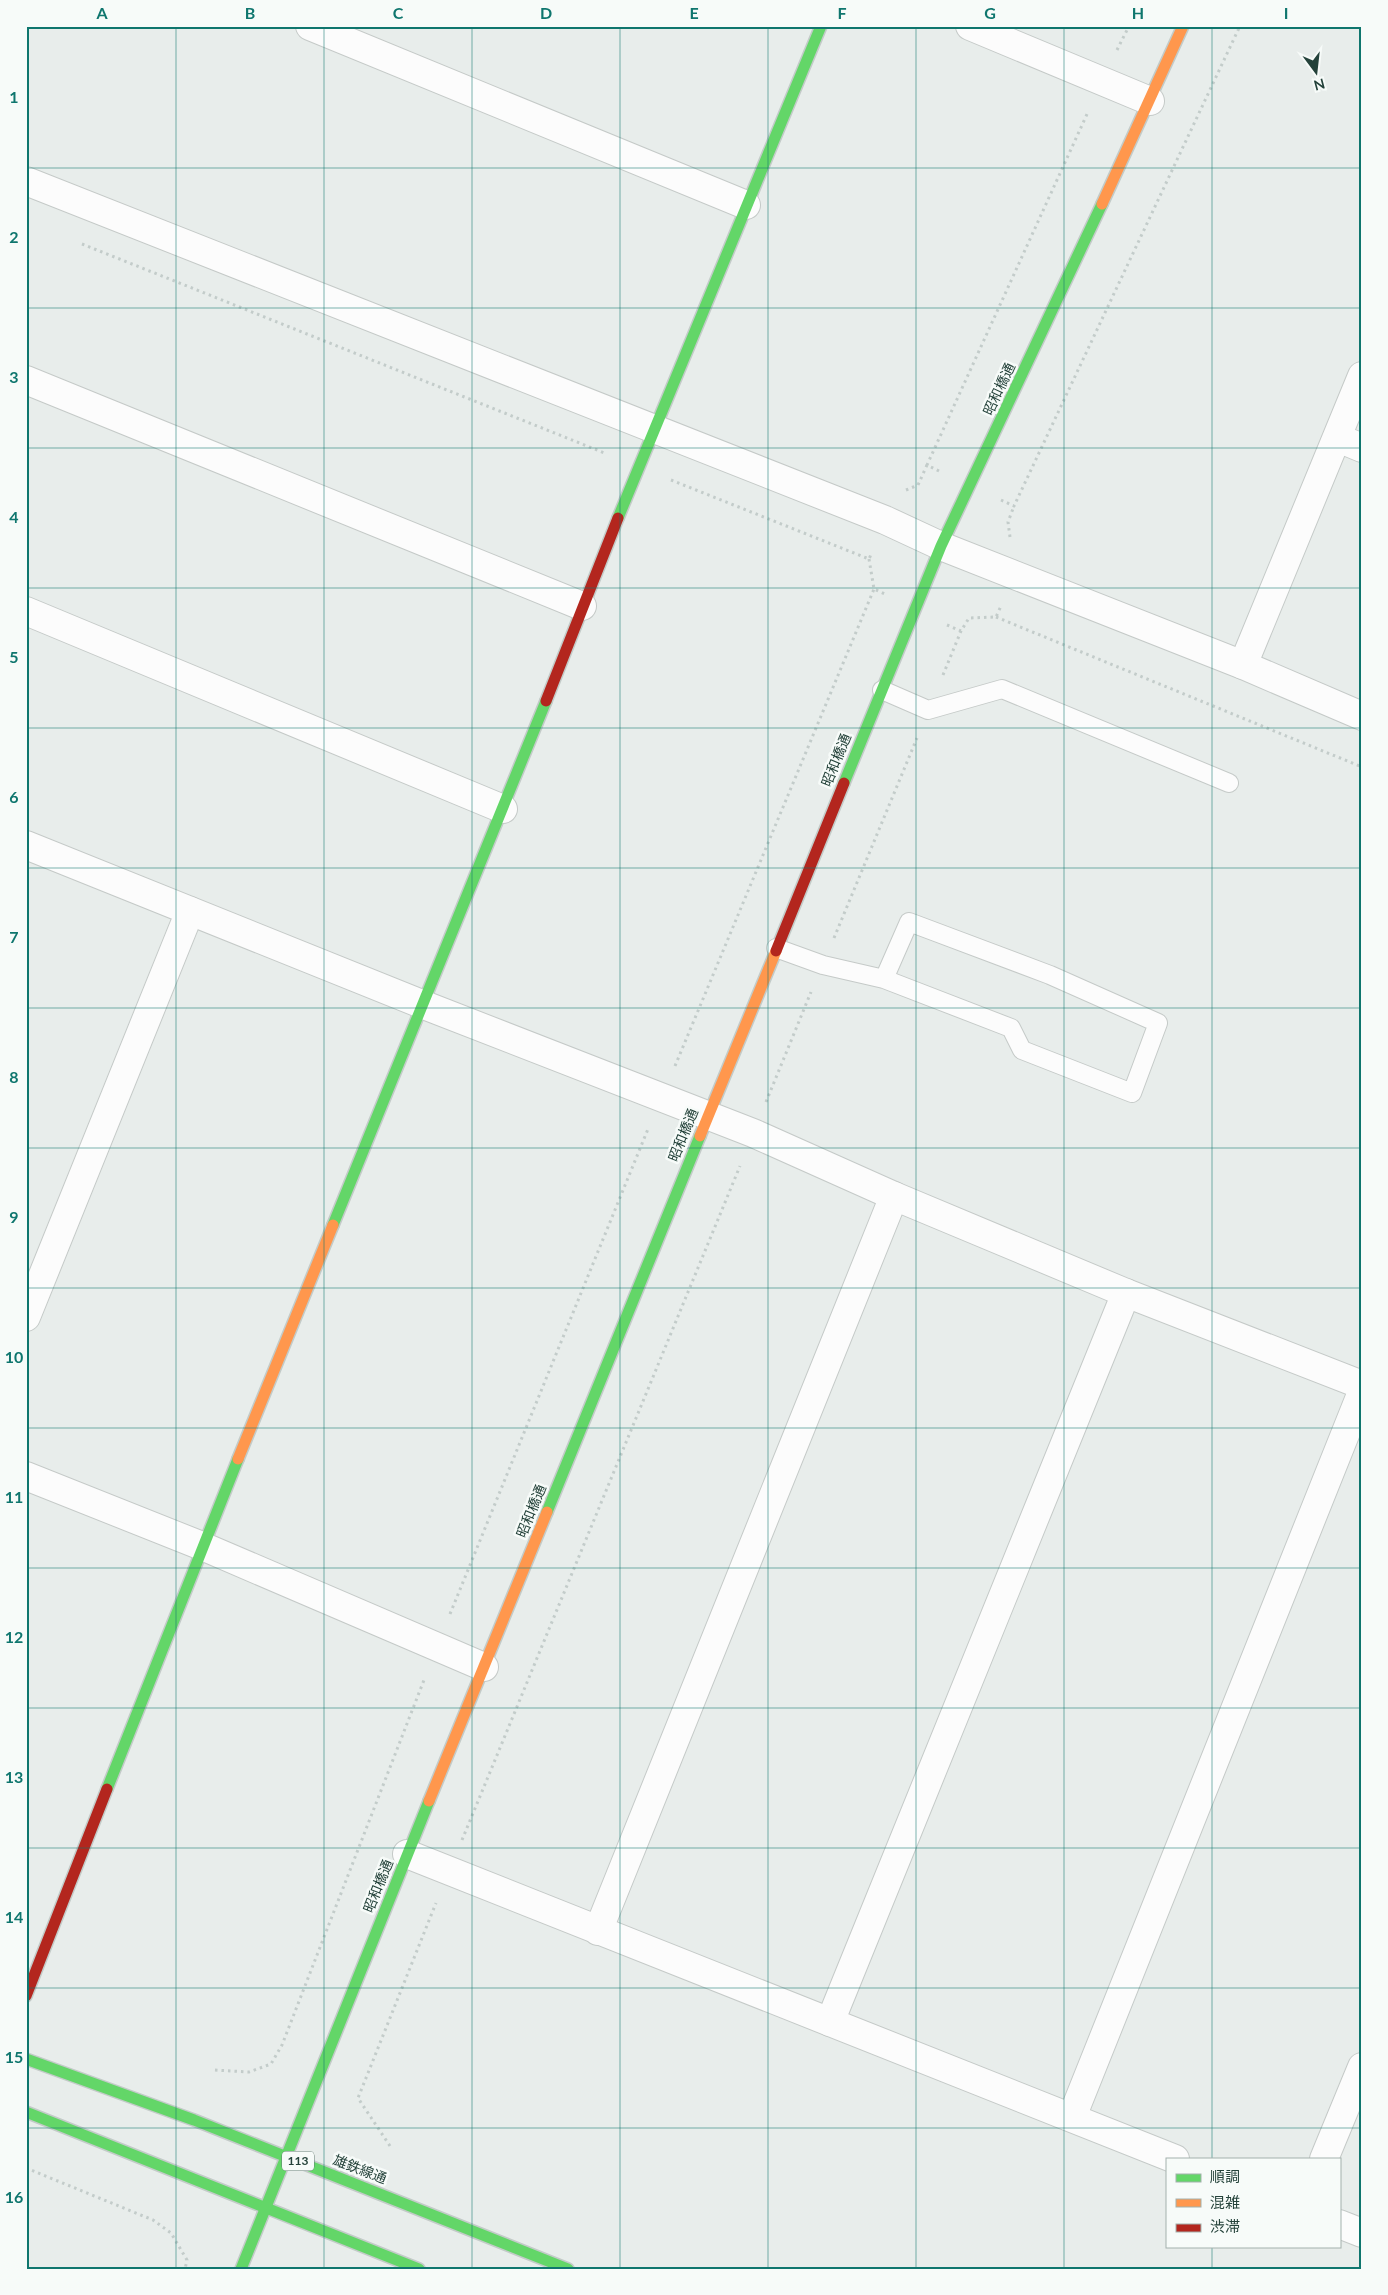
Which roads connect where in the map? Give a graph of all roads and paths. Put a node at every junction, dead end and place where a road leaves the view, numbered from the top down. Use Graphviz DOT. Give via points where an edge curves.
graph roads {
  1 [pos="310,26"];
  2 [pos="821,26"];
  3 [pos="970,26"];
  4 [pos="1129,26"];
  5 [pos="1183,26"];
  6 [pos="1240,26"];
  7 [pos="1102,81"];
  8 [pos="1150,101"];
  9 [pos="26,181"];
  10 [pos="746,204"];
  11 [pos="81,243"];
  12 [pos="1362,376"];
  13 [pos="26,380"];
  14 [pos="654,429"];
  15 [pos="1350,443"];
  16 [pos="640,467"];
  17 [pos="969,486"];
  18 [pos="885,520"];
  19 [pos="941,546"];
  20 [pos="874,589"];
  21 [pos="582,606"];
  22 [pos="26,611"];
  23 [pos="996,617"];
  24 [pos="961,631"];
  25 [pos="1243,665"];
  26 [pos="882,690"];
  27 [pos="928,710"];
  28 [pos="1362,716"];
  29 [pos="1362,766"];
  30 [pos="1229,783"];
  31 [pos="503,809"];
  32 [pos="26,845"];
  33 [pos="190,910"];
  34 [pos="776,948"];
  35 [pos="823,965"];
  36 [pos="884,979"];
  37 [pos="424,1005"];
  38 [pos="662,1097"];
  39 [pos="707,1115"];
  40 [pos="753,1133"];
  41 [pos="894,1196"];
  42 [pos="1126,1293"];
  43 [pos="26,1317"];
  44 [pos="1362,1385"];
  45 [pos="1362,1392"];
  46 [pos="26,1476"];
  47 [pos="202,1546"];
  48 [pos="437,1647"];
  49 [pos="484,1667"];
  50 [pos="407,1854"];
  51 [pos="449,1871"];
  52 [pos="598,1931"];
  53 [pos="26,1996"];
  54 [pos="830,2022"];
  55 [pos="26,2059"];
  56 [pos="1362,2067"];
  57 [pos="215,2070"];
  58 [pos="26,2112"];
  59 [pos="1072,2117"];
  60 [pos="390,2146"];
  61 [pos="285,2156"];
  62 [pos="1173,2158"];
  63 [pos="1324,2158"];
  64 [pos="26,2168"];
  65 [pos="265,2207"];
  66 [pos="1340,2224"];
  67 [pos="1362,2233"];
  68 [pos="185,2269"];
  69 [pos="241,2269"];
  70 [pos="419,2269"];
  71 [pos="568,2269"];
  1 -- 10 [label="street"];
  2 -- 10 [label="street"];
  3 -- 7 [label="street"];
  4 -- 7 [label="path"];
  5 -- 8 [label="street, 昭和橋通"];
  6 -- 17 [label="path" via="1014,506"];
  7 -- 8 [label="street"];
  7 -- 17 [label="path" via="927,465"];
  8 -- 17 [label="street, 昭和橋通"];
  9 -- 14 [label="street"];
  10 -- 14 [label="street"];
  11 -- 16 [label="path"];
  12 -- 15 [label="street"];
  13 -- 21 [label="street"];
  14 -- 16 [label="street"];
  14 -- 18 [label="street"];
  15 -- 25 [label="street"];
  16 -- 18 [label="path" via="869,559"];
  16 -- 21 [label="street"];
  17 -- 19 [label="street, 昭和橋通"];
  18 -- 19 [label="street"];
  19 -- 25 [label="street"];
  19 -- 26 [label="street, 昭和橋通"];
  20 -- 38 [label="path"];
  21 -- 31 [label="street"];
  22 -- 31 [label="street"];
  23 -- 29 [label="path"];
  24 -- 27 [label="path"];
  25 -- 28 [label="street"];
  26 -- 27 [label="lane"];
  26 -- 34 [label="street, 昭和橋通"];
  27 -- 30 [label="lane" via="1002,689"];
  27 -- 35 [label="path"];
  31 -- 37 [label="street"];
  32 -- 33 [label="street"];
  33 -- 37 [label="street"];
  33 -- 43 [label="street"];
  34 -- 35 [label="lane"];
  34 -- 39 [label="street, 昭和橋通"];
  35 -- 36 [label="lane"];
  35 -- 40 [label="path"];
  36 -- 36 [label="lane" via="909,922 1050,975 1158,1023 1132,1093 1022,1050 1011,1028"];
  37 -- 38 [label="street"];
  37 -- 47 [label="street"];
  38 -- 39 [label="street"];
  38 -- 48 [label="path"];
  39 -- 40 [label="street"];
  39 -- 49 [label="street, 昭和橋通"];
  40 -- 41 [label="street"];
  40 -- 51 [label="path"];
  41 -- 42 [label="street"];
  41 -- 52 [label="street"];
  42 -- 44 [label="street"];
  42 -- 54 [label="street"];
  45 -- 59 [label="street"];
  46 -- 47 [label="street"];
  47 -- 48 [label="street"];
  47 -- 53 [label="street"];
  48 -- 49 [label="street"];
  48 -- 57 [label="path" via="282,2045 271,2064 249,2072"];
  49 -- 50 [label="street, 昭和橋通"];
  50 -- 51 [label="street"];
  50 -- 61 [label="street, 昭和橋通"];
  51 -- 52 [label="street"];
  51 -- 60 [label="path" via="358,2098"];
  52 -- 54 [label="street"];
  54 -- 59 [label="street"];
  55 -- 61 [label="street, 雄鉄線通 / 113"];
  56 -- 63 [label="street"];
  58 -- 65 [label="street"];
  59 -- 62 [label="street"];
  61 -- 65 [label="street, 昭和橋通"];
  61 -- 71 [label="street, 雄鉄線通 / 113"];
  64 -- 68 [label="path" via="153,2220 172,2233 187,2260"];
  65 -- 69 [label="street, 昭和橋通"];
  65 -- 70 [label="street"];
  66 -- 67 [label="street"];
}
